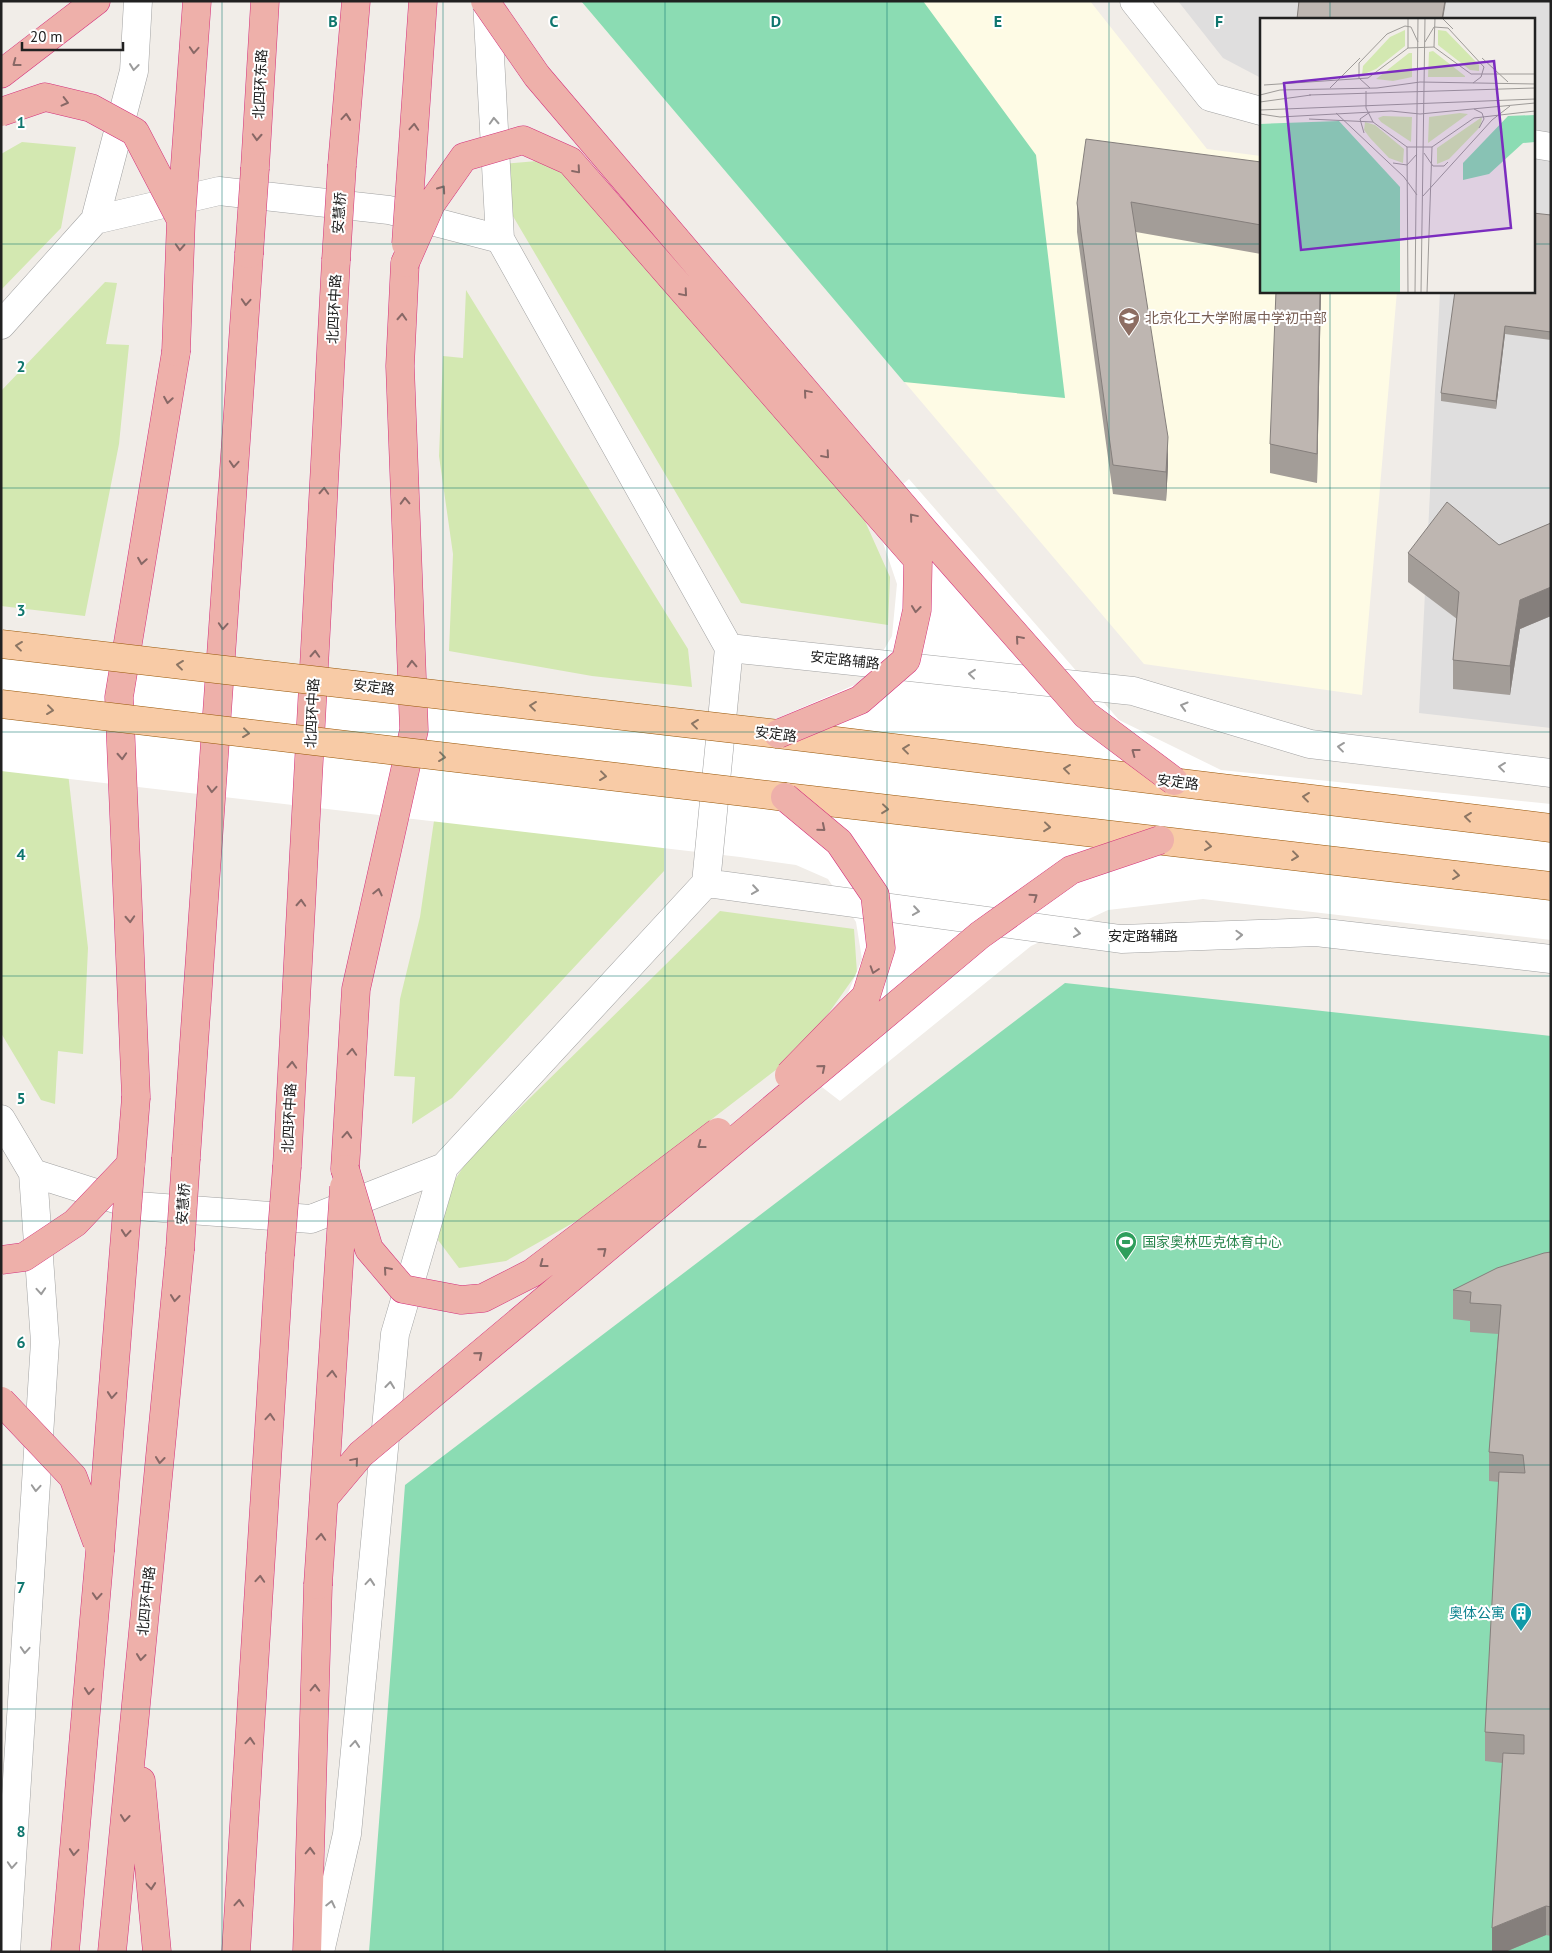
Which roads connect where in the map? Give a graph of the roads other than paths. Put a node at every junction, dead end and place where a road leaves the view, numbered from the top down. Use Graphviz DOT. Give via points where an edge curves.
graph roads {
  1 [pos="96,1"];
  2 [pos="138,1"];
  3 [pos="197,1"];
  4 [pos="265,1"];
  5 [pos="356,1"];
  6 [pos="423,1"];
  7 [pos="486,1"];
  8 [pos="1134,1"];
  9 [pos="1,74"];
  10 [pos="1260,111"];
  11 [pos="1,112"];
  12 [pos="1534,144"];
  13 [pos="1551,147"];
  14 [pos="95,220"];
  15 [pos="182,220"];
  16 [pos="500,239"];
  17 [pos="336,260"];
  18 [pos="405,263"];
  19 [pos="1,325"];
  20 [pos="1,644"];
  21 [pos="729,648"];
  22 [pos="1,704"];
  23 [pos="778,734"];
  24 [pos="1551,773"];
  25 [pos="1174,781"];
  26 [pos="785,797"];
  27 [pos="1551,828"];
  28 [pos="1160,840"];
  29 [pos="706,883"];
  30 [pos="1551,886"];
  31 [pos="1551,959"];
  32 [pos="1,1120"];
  33 [pos="186,1158"];
  34 [pos="131,1164"];
  35 [pos="444,1167"];
  36 [pos="345,1169"];
  37 [pos="33,1173"];
  38 [pos="180,1250"];
  39 [pos="1,1260"];
  40 [pos="1,1401"];
  41 [pos="324,1498"];
  42 [pos="100,1551"];
  43 [pos="135,1715"];
  44 [pos="6,1952"];
  45 [pos="65,1952"];
  46 [pos="112,1952"];
  47 [pos="157,1952"];
  48 [pos="236,1952"];
  49 [pos="307,1952"];
  50 [pos="320,1952"];
  1 -- 9 [label="highway, one-way"];
  2 -- 14 [label="street, one-way" via="134,70"];
  3 -- 15 [label="highway, one-way, bridge"];
  4 -- 33 [label="highway, 北四环东路, one-way, bridge"];
  17 -- 5 [label="highway, 安慧桥, one-way, bridge"];
  18 -- 6 [label="highway, one-way, bridge"];
  16 -- 7 [label="street, one-way"];
  25 -- 7 [label="highway, one-way, bridge" via="1086,715 926,533 537,76"];
  8 -- 10 [label="street" via="1210,98"];
  11 -- 15 [label="highway, one-way, bridge" via="45,97 91,108 135,132"];
  12 -- 13 [label="street"];
  14 -- 16 [label="street" via="219,191 389,210"];
  14 -- 19 [label="street"];
  15 -- 34 [label="highway, one-way, bridge" via="176,352 120,697 136,1097"];
  16 -- 21 [label="street"];
  48 -- 17 [label="highway, 北四环中路, one-way, bridge" via="287,1166"];
  18 -- 23 [label="highway, one-way, bridge" via="431,204 464,157 523,140 570,161 918,560 917,610 906,660 860,700"];
  36 -- 18 [label="highway, one-way" via="356,989 414,730 400,366"];
  23 -- 20 [label="main road, 安定路, one-way, bridge"];
  24 -- 21 [label="street, 安定路辅路, one-way" via="1310,744 1134,692"];
  21 -- 29 [label="street"];
  22 -- 26 [label="main road, one-way, bridge"];
  25 -- 23 [label="main road, 安定路, one-way, bridge"];
  27 -- 25 [label="main road, 安定路, one-way"];
  26 -- 28 [label="main road, one-way, bridge"];
  26 -- 36 [label="highway, one-way, bridge" via="839,842 875,895 881,948 866,996 774,1089 532,1273 482,1298 461,1300 403,1289 369,1249"];
  28 -- 30 [label="main road, one-way"];
  41 -- 28 [label="highway, one-way, bridge" via="361,1454 980,935 1072,870"];
  29 -- 31 [label="street, 安定路辅路, one-way" via="1121,938 1316,932"];
  29 -- 35 [label="street"];
  32 -- 37 [label="street"];
  33 -- 38 [label="highway, 安慧桥, bridge"];
  34 -- 39 [label="highway, bridge" via="75,1223 24,1256"];
  34 -- 42 [label="highway, one-way, bridge"];
  35 -- 37 [label="street" via="311,1219 137,1206"];
  50 -- 35 [label="street, one-way" via="347,1834 395,1334"];
  41 -- 36 [label="highway, one-way, bridge"];
  37 -- 44 [label="street, one-way" via="45,1342"];
  38 -- 43 [label="highway, 北四环中路, one-way"];
  40 -- 42 [label="highway, bridge" via="73,1477"];
  49 -- 41 [label="highway, one-way, bridge" via="318,1585"];
  42 -- 45 [label="highway, one-way"];
  43 -- 46 [label="highway, 北四环中路, one-way"];
  43 -- 47 [label="highway, one-way"];
}
